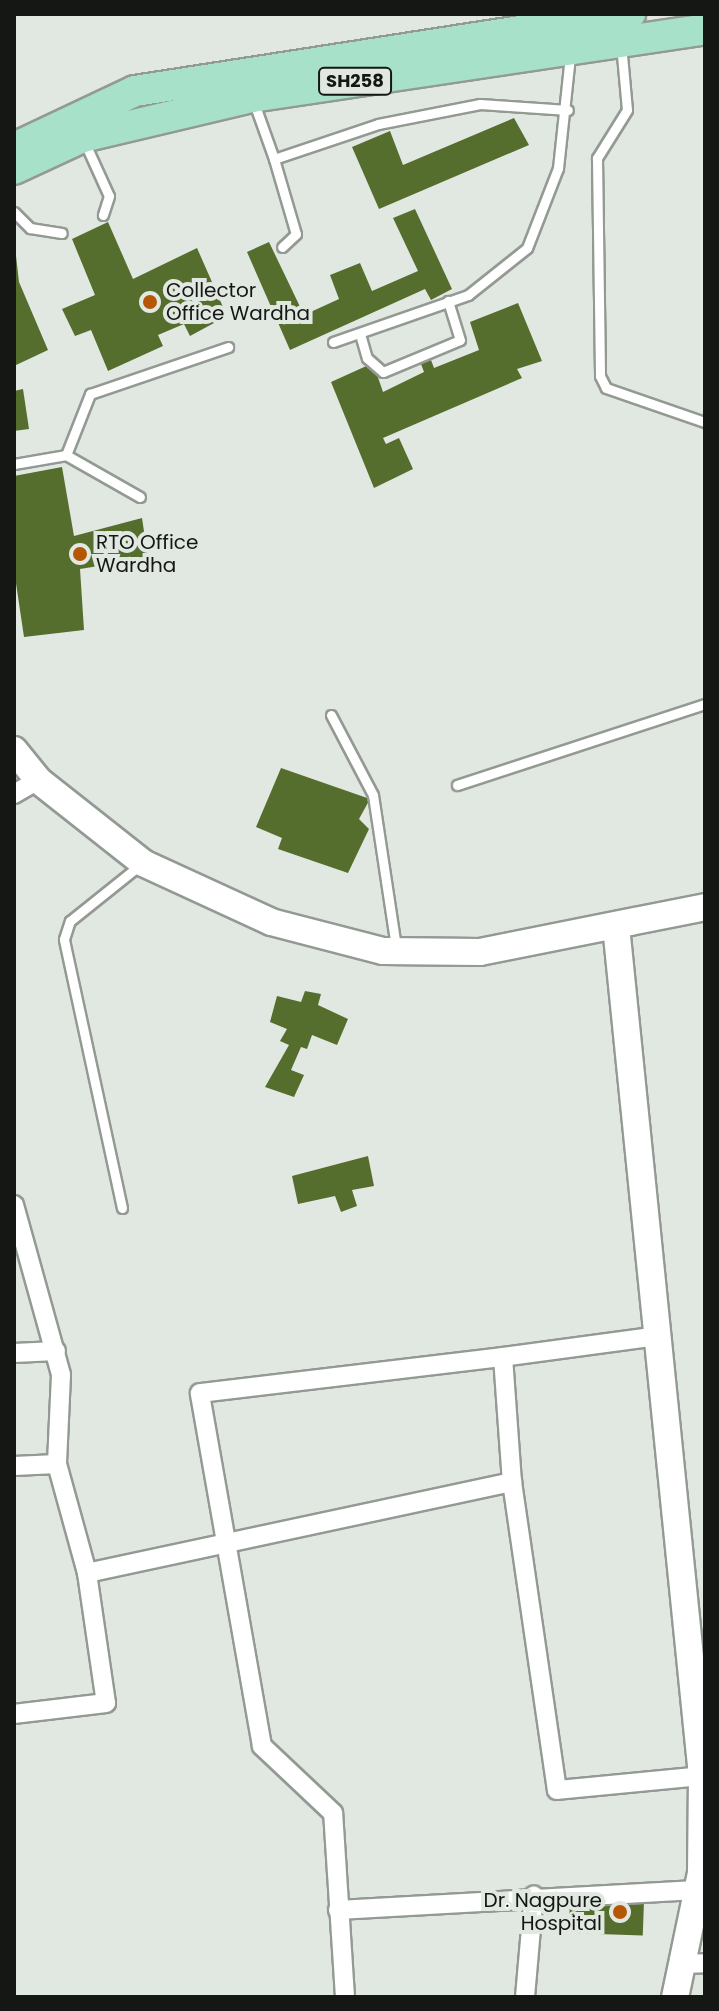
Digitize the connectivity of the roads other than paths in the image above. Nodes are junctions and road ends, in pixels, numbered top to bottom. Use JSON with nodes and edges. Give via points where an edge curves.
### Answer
{"nodes":[{"id":1,"x":625,"y":27,"type":"edge"},
{"id":2,"x":565,"y":28,"type":"edge"},
{"id":3,"x":705,"y":29,"type":"edge"},
{"id":4,"x":250,"y":85,"type":"junction"},
{"id":5,"x":112,"y":97,"type":"junction"},
{"id":6,"x":568,"y":110,"type":"junction"},
{"id":7,"x":122,"y":127,"type":"junction"},
{"id":8,"x":83,"y":137,"type":"junction"},
{"id":9,"x":16,"y":158,"type":"edge"},
{"id":10,"x":274,"y":159,"type":"junction"},
{"id":11,"x":14,"y":212,"type":"edge"},
{"id":12,"x":103,"y":215,"type":"dead end"},
{"id":13,"x":62,"y":233,"type":"dead end"},
{"id":14,"x":282,"y":247,"type":"dead end"},
{"id":15,"x":448,"y":301,"type":"junction"},
{"id":16,"x":360,"y":334,"type":"junction"},
{"id":17,"x":333,"y":342,"type":"dead end"},
{"id":18,"x":228,"y":347,"type":"dead end"},
{"id":19,"x":705,"y":422,"type":"edge"},
{"id":20,"x":66,"y":455,"type":"junction"},
{"id":21,"x":14,"y":464,"type":"edge"},
{"id":22,"x":140,"y":497,"type":"dead end"},
{"id":23,"x":705,"y":704,"type":"edge"},
{"id":24,"x":331,"y":715,"type":"dead end"},
{"id":25,"x":14,"y":750,"type":"edge"},
{"id":26,"x":38,"y":780,"type":"junction"},
{"id":27,"x":457,"y":785,"type":"dead end"},
{"id":28,"x":14,"y":794,"type":"edge"},
{"id":29,"x":143,"y":863,"type":"junction"},
{"id":30,"x":705,"y":907,"type":"edge"},
{"id":31,"x":616,"y":926,"type":"junction"},
{"id":32,"x":398,"y":951,"type":"junction"},
{"id":33,"x":14,"y":1205,"type":"edge"},
{"id":34,"x":122,"y":1208,"type":"dead end"},
{"id":35,"x":658,"y":1336,"type":"junction"},
{"id":36,"x":56,"y":1351,"type":"junction"},
{"id":37,"x":14,"y":1353,"type":"edge"},
{"id":38,"x":503,"y":1357,"type":"junction"},
{"id":39,"x":57,"y":1464,"type":"junction"},
{"id":40,"x":14,"y":1466,"type":"edge"},
{"id":41,"x":512,"y":1482,"type":"junction"},
{"id":42,"x":221,"y":1544,"type":"junction"},
{"id":43,"x":87,"y":1573,"type":"junction"},
{"id":44,"x":14,"y":1714,"type":"edge"},
{"id":45,"x":702,"y":1776,"type":"junction"},
{"id":46,"x":703,"y":1819,"type":"edge"},
{"id":47,"x":696,"y":1890,"type":"junction"},
{"id":48,"x":534,"y":1895,"type":"junction"},
{"id":49,"x":338,"y":1910,"type":"junction"},
{"id":50,"x":694,"y":1964,"type":"edge"},
{"id":51,"x":345,"y":1997,"type":"edge"},
{"id":52,"x":525,"y":1997,"type":"edge"},
{"id":53,"x":675,"y":1997,"type":"edge"}],
"edges":[{"from":1,"to":2,"type":"main road","number":"SH258"},
{"from":1,"to":3,"type":"main road","number":"SH258"},
{"from":1,"to":19,"type":"lane","via":[[627,110],[597,158],[600,376],[606,388]]},
{"from":2,"to":4,"type":"main road","number":"SH258"},
{"from":2,"to":6,"type":"lane"},
{"from":4,"to":5,"type":"main road","number":"SH258"},
{"from":4,"to":7,"type":"main road","number":"SH258"},
{"from":4,"to":10,"type":"lane"},
{"from":5,"to":7,"type":"main road"},
{"from":5,"to":9,"type":"main road","number":"SH258"},
{"from":6,"to":10,"type":"lane","via":[[480,104],[378,124]]},
{"from":6,"to":15,"type":"lane","via":[[558,168],[527,248],[468,295]]},
{"from":7,"to":8,"type":"main road","number":"SH258"},
{"from":8,"to":9,"type":"main road","number":"SH258"},
{"from":8,"to":12,"type":"lane","via":[[109,196]]},
{"from":10,"to":14,"type":"lane","via":[[296,234]]},
{"from":11,"to":13,"type":"lane","via":[[30,228]]},
{"from":15,"to":16,"type":"lane"},
{"from":15,"to":16,"type":"lane","via":[[460,340],[383,372],[367,358]]},
{"from":16,"to":17,"type":"lane"},
{"from":18,"to":20,"type":"lane","via":[[90,394]]},
{"from":20,"to":21,"type":"lane"},
{"from":20,"to":22,"type":"lane"},
{"from":23,"to":27,"type":"lane"},
{"from":24,"to":32,"type":"lane","via":[[373,795]]},
{"from":25,"to":26,"type":"street"},
{"from":26,"to":28,"type":"street"},
{"from":26,"to":29,"type":"street"},
{"from":29,"to":32,"type":"street","via":[[271,922]]},
{"from":29,"to":34,"type":"lane","via":[[70,921],[64,939]]},
{"from":30,"to":31,"type":"street"},
{"from":31,"to":32,"type":"street","via":[[480,952]]},
{"from":31,"to":35,"type":"street"},
{"from":33,"to":36,"type":"street"},
{"from":35,"to":38,"type":"street"},
{"from":35,"to":45,"type":"street"},
{"from":36,"to":37,"type":"street"},
{"from":36,"to":39,"type":"street"},
{"from":38,"to":41,"type":"street"},
{"from":38,"to":42,"type":"street","via":[[200,1393]]},
{"from":39,"to":40,"type":"street"},
{"from":39,"to":43,"type":"street"},
{"from":41,"to":42,"type":"street"},
{"from":41,"to":45,"type":"street","via":[[557,1790]]},
{"from":42,"to":43,"type":"street"},
{"from":42,"to":49,"type":"street","via":[[262,1746],[333,1813]]},
{"from":43,"to":44,"type":"street","via":[[106,1703]]},
{"from":45,"to":46,"type":"street"},
{"from":46,"to":47,"type":"street"},
{"from":47,"to":48,"type":"street"},
{"from":47,"to":50,"type":"street"},
{"from":48,"to":49,"type":"street"},
{"from":48,"to":52,"type":"street"},
{"from":49,"to":51,"type":"street"},
{"from":50,"to":53,"type":"street"}]}
